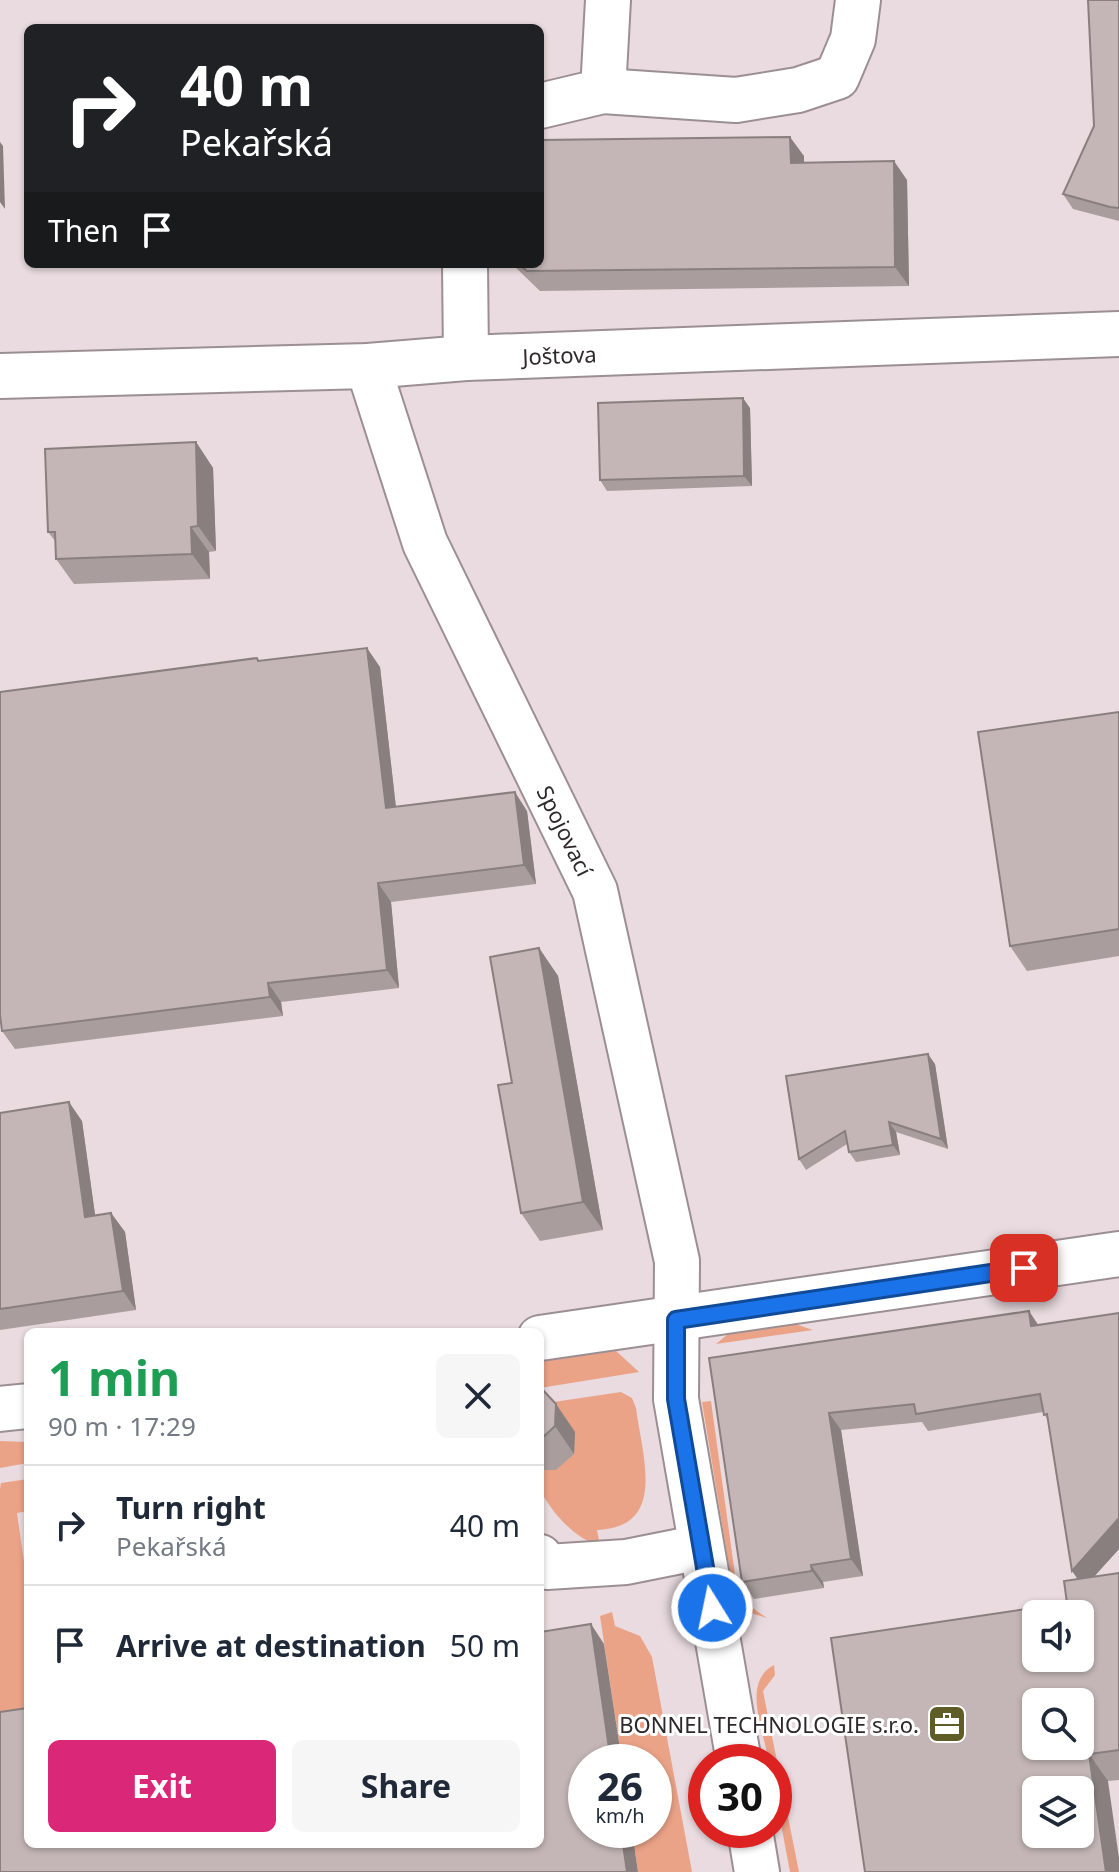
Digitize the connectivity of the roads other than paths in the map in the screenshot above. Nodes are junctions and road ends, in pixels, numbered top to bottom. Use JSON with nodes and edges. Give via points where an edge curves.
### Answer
{"nodes":[{"id":1,"x":608,"y":0,"type":"edge"},
{"id":2,"x":858,"y":0,"type":"edge"},
{"id":3,"x":603,"y":91,"type":"junction"},
{"id":4,"x":544,"y":105,"type":"edge"},
{"id":5,"x":465,"y":268,"type":"edge"},
{"id":6,"x":1119,"y":334,"type":"edge"},
{"id":7,"x":466,"y":358,"type":"junction"},
{"id":8,"x":368,"y":366,"type":"junction"},
{"id":9,"x":0,"y":376,"type":"edge"},
{"id":10,"x":1119,"y":1254,"type":"edge"},
{"id":11,"x":676,"y":1320,"type":"junction"},
{"id":12,"x":544,"y":1337,"type":"edge"},
{"id":13,"x":24,"y":1406,"type":"edge"},
{"id":14,"x":0,"y":1409,"type":"edge"},
{"id":15,"x":701,"y":1547,"type":"junction"},
{"id":16,"x":544,"y":1563,"type":"edge"},
{"id":17,"x":736,"y":1744,"type":"edge"},
{"id":18,"x":753,"y":1848,"type":"edge"},
{"id":19,"x":757,"y":1872,"type":"edge"}],
"edges":[{"from":1,"to":3,"type":"street"},
{"from":2,"to":3,"type":"street","via":[[853,39],[837,77],[798,90],[736,100]]},
{"from":3,"to":4,"type":"street"},
{"from":5,"to":7,"type":"street"},
{"from":6,"to":7,"type":"street","name":"Joštova"},
{"from":7,"to":8,"type":"street","name":"Joštova"},
{"from":8,"to":9,"type":"street","name":"Joštova"},
{"from":8,"to":11,"type":"street","name":"Spojovací","via":[[425,543],[595,891],[677,1261]]},
{"from":10,"to":11,"type":"street"},
{"from":11,"to":12,"type":"street"},
{"from":11,"to":15,"type":"street","name":"Spojovací","via":[[676,1399]]},
{"from":13,"to":14,"type":"street"},
{"from":15,"to":16,"type":"street","via":[[626,1562],[547,1567]]},
{"from":15,"to":17,"type":"street","name":"Spojovací"},
{"from":18,"to":19,"type":"street"}]}
